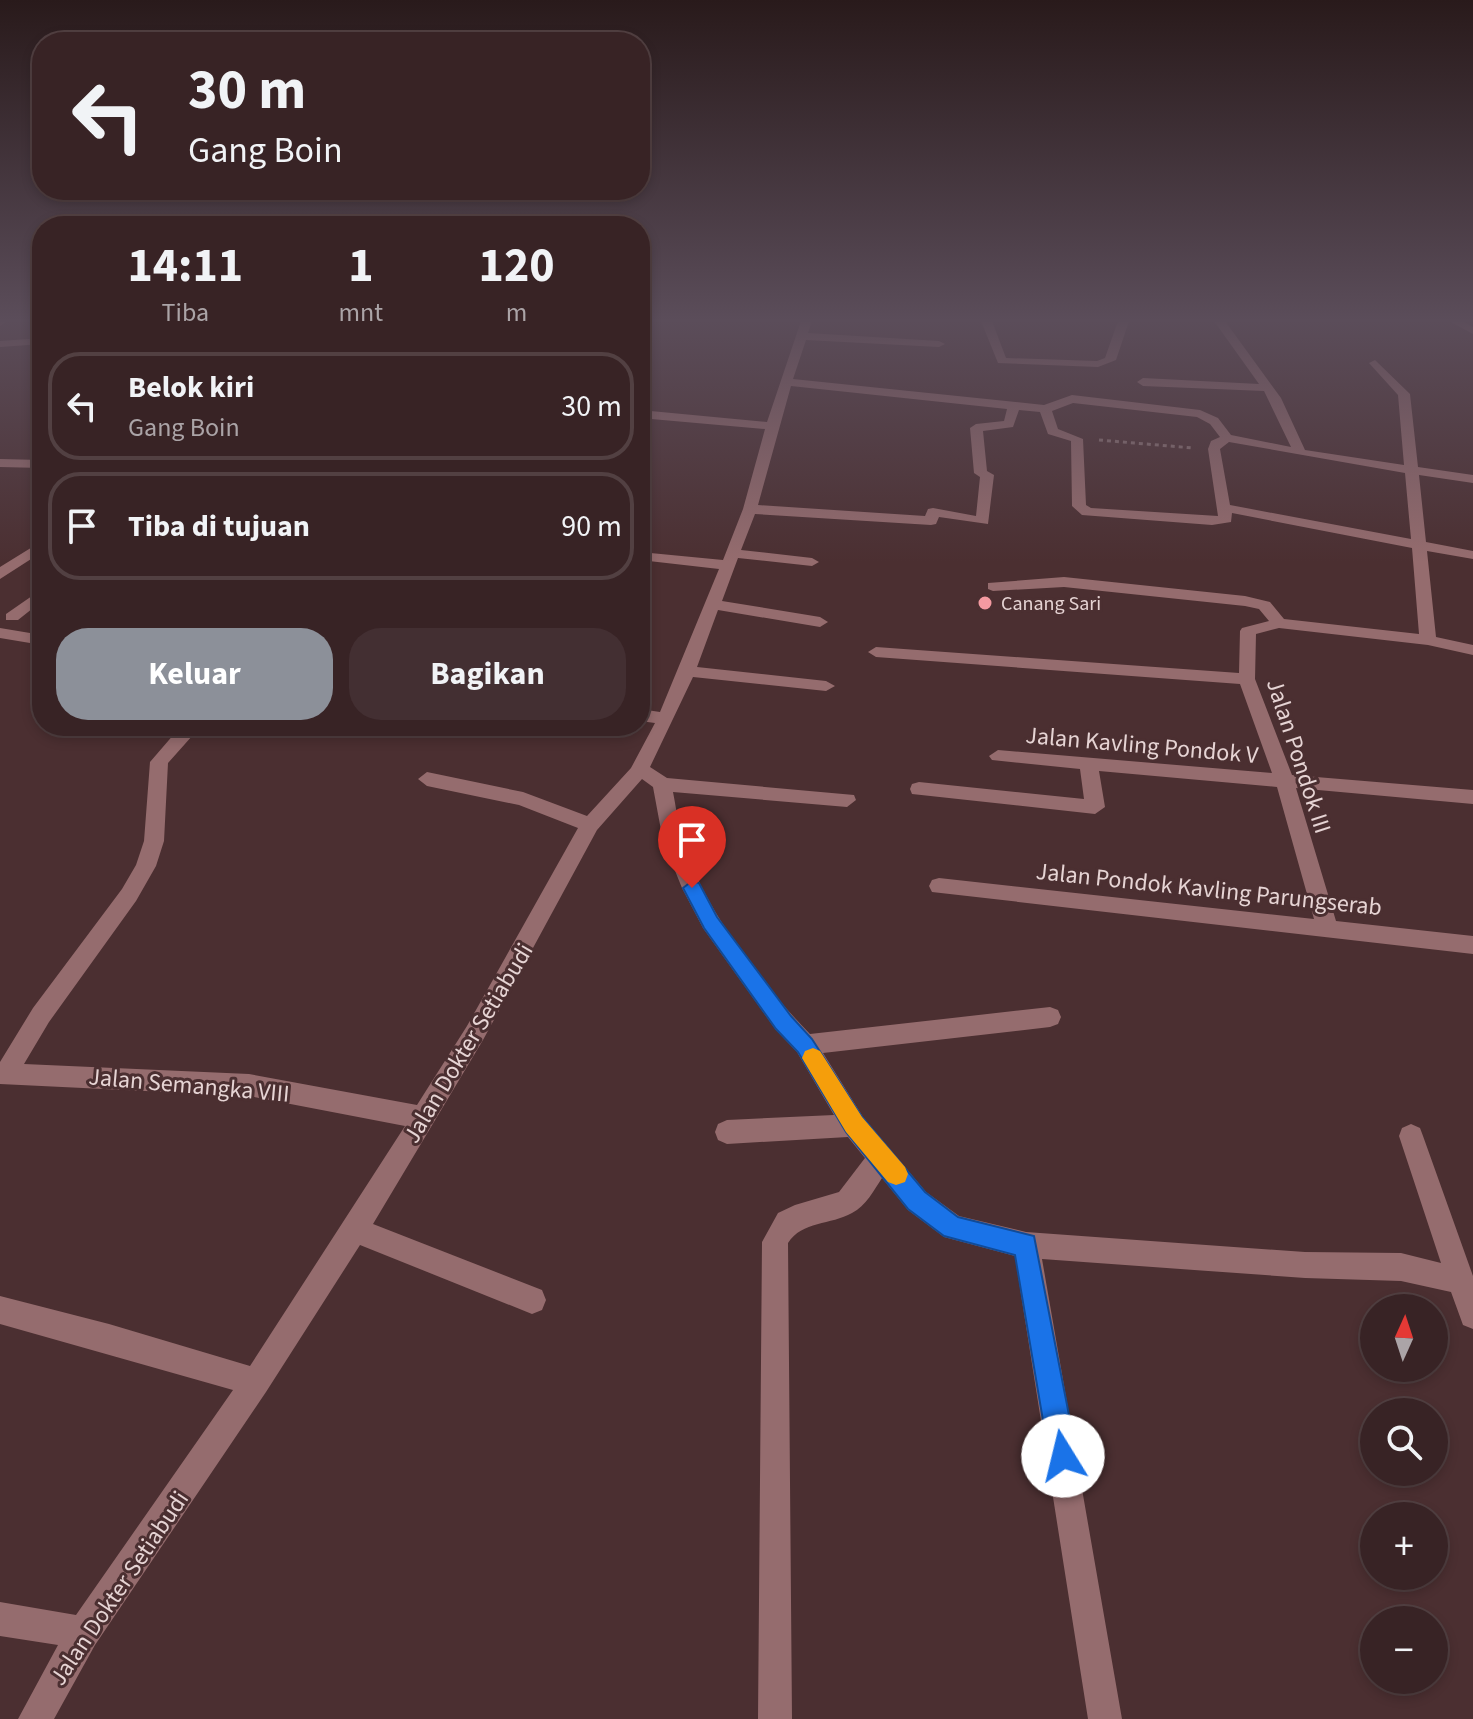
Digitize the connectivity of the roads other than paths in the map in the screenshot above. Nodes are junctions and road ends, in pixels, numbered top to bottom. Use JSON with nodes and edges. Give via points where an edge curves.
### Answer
{"nodes":[{"id":1,"x":779,"y":401,"type":"edge"},
{"id":2,"x":968,"y":401,"type":"edge"},
{"id":3,"x":1066,"y":401,"type":"edge"},
{"id":4,"x":1091,"y":401,"type":"edge"},
{"id":5,"x":1274,"y":401,"type":"edge"},
{"id":6,"x":1405,"y":401,"type":"edge"},
{"id":7,"x":1014,"y":406,"type":"junction"},
{"id":8,"x":1045,"y":409,"type":"junction"},
{"id":9,"x":650,"y":415,"type":"edge"},
{"id":10,"x":772,"y":426,"type":"junction"},
{"id":11,"x":1227,"y":438,"type":"junction"},
{"id":12,"x":1300,"y":453,"type":"junction"},
{"id":13,"x":0,"y":463,"type":"edge"},
{"id":14,"x":32,"y":464,"type":"edge"},
{"id":15,"x":1413,"y":471,"type":"junction"},
{"id":16,"x":1473,"y":479,"type":"edge"},
{"id":17,"x":1226,"y":508,"type":"junction"},
{"id":18,"x":750,"y":509,"type":"junction"},
{"id":19,"x":1418,"y":544,"type":"junction"},
{"id":20,"x":32,"y":552,"type":"edge"},
{"id":21,"x":1473,"y":555,"type":"edge"},
{"id":22,"x":650,"y":556,"type":"edge"},
{"id":23,"x":0,"y":559,"type":"edge"},
{"id":24,"x":729,"y":559,"type":"junction"},
{"id":25,"x":16,"y":562,"type":"junction"},
{"id":26,"x":812,"y":562,"type":"dead end"},
{"id":27,"x":32,"y":564,"type":"edge"},
{"id":28,"x":0,"y":574,"type":"edge"},
{"id":29,"x":993,"y":586,"type":"dead end"},
{"id":30,"x":32,"y":602,"type":"edge"},
{"id":31,"x":711,"y":604,"type":"junction"},
{"id":32,"x":12,"y":617,"type":"dead end"},
{"id":33,"x":820,"y":622,"type":"dead end"},
{"id":34,"x":1279,"y":623,"type":"junction"},
{"id":35,"x":0,"y":633,"type":"edge"},
{"id":36,"x":32,"y":638,"type":"edge"},
{"id":37,"x":1428,"y":640,"type":"junction"},
{"id":38,"x":1473,"y":650,"type":"edge"},
{"id":39,"x":876,"y":652,"type":"dead end"},
{"id":40,"x":687,"y":671,"type":"junction"},
{"id":41,"x":1247,"y":679,"type":"junction"},
{"id":42,"x":826,"y":686,"type":"dead end"},
{"id":43,"x":650,"y":717,"type":"edge"},
{"id":44,"x":666,"y":719,"type":"junction"},
{"id":45,"x":181,"y":736,"type":"edge"},
{"id":46,"x":998,"y":756,"type":"dead end"},
{"id":47,"x":1089,"y":765,"type":"junction"},
{"id":48,"x":638,"y":772,"type":"junction"},
{"id":49,"x":427,"y":779,"type":"dead end"},
{"id":50,"x":1285,"y":782,"type":"junction"},
{"id":51,"x":662,"y":784,"type":"junction"},
{"id":52,"x":919,"y":789,"type":"dead end"},
{"id":53,"x":1473,"y":797,"type":"edge"},
{"id":54,"x":847,"y":800,"type":"dead end"},
{"id":55,"x":590,"y":825,"type":"junction"},
{"id":56,"x":939,"y":886,"type":"dead end"},
{"id":57,"x":1327,"y":928,"type":"junction"},
{"id":58,"x":1473,"y":945,"type":"edge"},
{"id":59,"x":1050,"y":1017,"type":"dead end"},
{"id":60,"x":805,"y":1045,"type":"junction"},
{"id":61,"x":3,"y":1073,"type":"edge"},
{"id":62,"x":424,"y":1118,"type":"junction"},
{"id":63,"x":854,"y":1125,"type":"junction"},
{"id":64,"x":727,"y":1132,"type":"dead end"},
{"id":65,"x":1411,"y":1136,"type":"dead end"},
{"id":66,"x":881,"y":1156,"type":"junction"},
{"id":67,"x":355,"y":1230,"type":"junction"},
{"id":68,"x":1026,"y":1245,"type":"junction"},
{"id":69,"x":1461,"y":1281,"type":"junction"},
{"id":70,"x":532,"y":1300,"type":"dead end"},
{"id":71,"x":0,"y":1310,"type":"edge"},
{"id":72,"x":1473,"y":1315,"type":"edge"},
{"id":73,"x":256,"y":1382,"type":"junction"},
{"id":74,"x":0,"y":1619,"type":"edge"},
{"id":75,"x":83,"y":1633,"type":"junction"},
{"id":76,"x":35,"y":1719,"type":"edge"},
{"id":77,"x":775,"y":1719,"type":"edge"},
{"id":78,"x":1105,"y":1719,"type":"edge"}],
"edges":[{"from":1,"to":10,"type":"street","name":"Jalan Dokter Setiabudi"},
{"from":2,"to":7,"type":"street"},
{"from":3,"to":8,"type":"street"},
{"from":4,"to":11,"type":"street","via":[[1200,414],[1214,421]]},
{"from":5,"to":12,"type":"street"},
{"from":6,"to":15,"type":"street"},
{"from":7,"to":8,"type":"street"},
{"from":7,"to":18,"type":"street","via":[[1009,424],[976,428],[981,473],[987,475],[983,521],[933,512],[931,521]]},
{"from":8,"to":17,"type":"street","via":[[1052,431],[1077,439],[1079,506],[1087,512],[1220,521],[1226,519]]},
{"from":9,"to":10,"type":"street"},
{"from":10,"to":18,"type":"street","name":"Jalan Dokter Setiabudi"},
{"from":11,"to":12,"type":"street"},
{"from":11,"to":17,"type":"street","via":[[1214,449]]},
{"from":12,"to":15,"type":"street"},
{"from":13,"to":14,"type":"street"},
{"from":15,"to":16,"type":"street"},
{"from":15,"to":19,"type":"street"},
{"from":17,"to":19,"type":"street"},
{"from":18,"to":24,"type":"street","name":"Jalan Dokter Setiabudi"},
{"from":19,"to":21,"type":"street"},
{"from":19,"to":37,"type":"street"},
{"from":20,"to":25,"type":"street"},
{"from":22,"to":24,"type":"street"},
{"from":23,"to":25,"type":"street"},
{"from":24,"to":26,"type":"street"},
{"from":24,"to":31,"type":"street","name":"Jalan Dokter Setiabudi"},
{"from":25,"to":27,"type":"street"},
{"from":25,"to":28,"type":"street"},
{"from":29,"to":34,"type":"street","via":[[1064,582],[1245,601],[1264,605]]},
{"from":30,"to":32,"type":"street"},
{"from":31,"to":33,"type":"street"},
{"from":31,"to":40,"type":"street","name":"Jalan Dokter Setiabudi"},
{"from":34,"to":37,"type":"street"},
{"from":34,"to":41,"type":"street","name":"Jalan Pondok III","via":[[1248,631]]},
{"from":35,"to":36,"type":"street"},
{"from":37,"to":38,"type":"street"},
{"from":39,"to":41,"type":"street"},
{"from":40,"to":42,"type":"street"},
{"from":40,"to":44,"type":"street","name":"Jalan Dokter Setiabudi"},
{"from":41,"to":50,"type":"street","name":"Jalan Pondok III"},
{"from":43,"to":44,"type":"street"},
{"from":44,"to":48,"type":"street","name":"Jalan Dokter Setiabudi"},
{"from":45,"to":61,"type":"street","via":[[159,762],[154,841],[146,866]]},
{"from":46,"to":47,"type":"street","name":"Jalan Kavling Pondok V"},
{"from":47,"to":50,"type":"street","name":"Jalan Kavling Pondok V"},
{"from":47,"to":52,"type":"street","via":[[1095,807]]},
{"from":48,"to":51,"type":"street","via":[[651,774]]},
{"from":48,"to":55,"type":"street","name":"Jalan Dokter Setiabudi"},
{"from":49,"to":55,"type":"street","via":[[523,799]]},
{"from":50,"to":53,"type":"street","name":"Jalan Kavling Pondok V"},
{"from":50,"to":57,"type":"street","name":"Jalan Pondok III"},
{"from":51,"to":54,"type":"street"},
{"from":51,"to":60,"type":"street","via":[[673,841],[710,922]]},
{"from":55,"to":62,"type":"street","name":"Jalan Dokter Setiabudi"},
{"from":56,"to":57,"type":"street","name":"Jalan Pondok Kavling Parungserab"},
{"from":57,"to":58,"type":"street","name":"Jalan Pondok Kavling Parungserab"},
{"from":59,"to":60,"type":"street"},
{"from":60,"to":63,"type":"street"},
{"from":61,"to":62,"type":"street","name":"Jalan Semangka VIII","via":[[249,1085]]},
{"from":62,"to":67,"type":"street","name":"Jalan Dokter Setiabudi"},
{"from":63,"to":64,"type":"street"},
{"from":63,"to":66,"type":"street"},
{"from":65,"to":69,"type":"street"},
{"from":66,"to":68,"type":"street","via":[[917,1201],[953,1228]]},
{"from":66,"to":77,"type":"street","via":[[851,1199],[794,1217],[780,1228],[775,1242]]},
{"from":67,"to":70,"type":"street"},
{"from":67,"to":73,"type":"street","name":"Jalan Dokter Setiabudi"},
{"from":68,"to":69,"type":"street","via":[[1401,1267]]},
{"from":68,"to":78,"type":"street"},
{"from":69,"to":72,"type":"street"},
{"from":71,"to":73,"type":"street"},
{"from":73,"to":75,"type":"street","name":"Jalan Dokter Setiabudi"},
{"from":74,"to":75,"type":"street"},
{"from":75,"to":76,"type":"street","name":"Jalan Dokter Setiabudi"}]}
